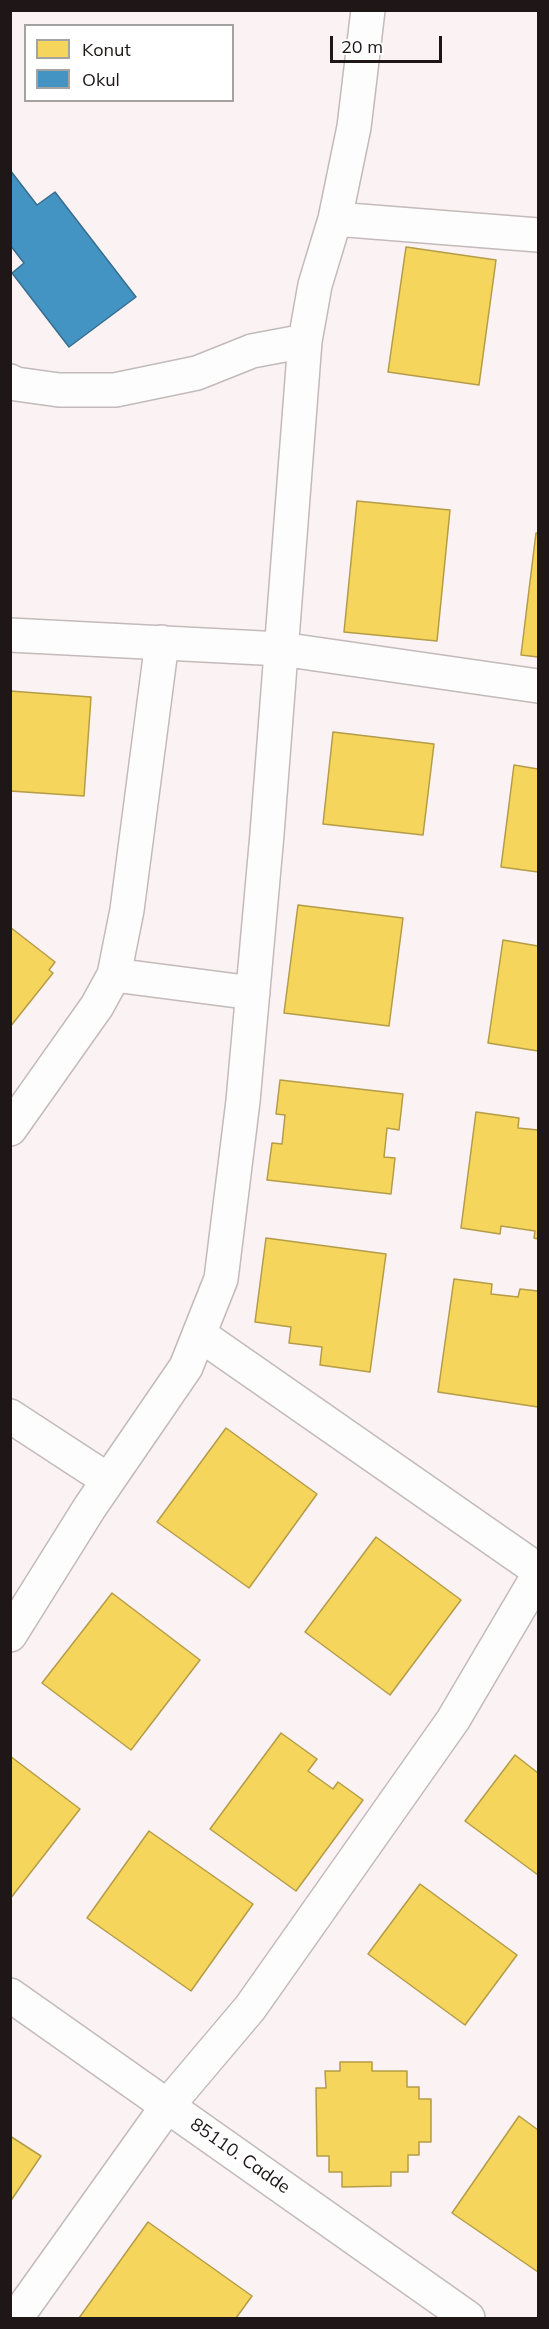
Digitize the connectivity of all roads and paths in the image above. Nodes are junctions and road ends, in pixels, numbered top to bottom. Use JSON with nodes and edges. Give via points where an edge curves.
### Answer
{"nodes":[{"id":1,"x":368,"y":10,"type":"edge"},
{"id":2,"x":335,"y":219,"type":"junction"},
{"id":3,"x":538,"y":235,"type":"edge"},
{"id":4,"x":305,"y":341,"type":"junction"},
{"id":5,"x":10,"y":381,"type":"edge"},
{"id":6,"x":10,"y":635,"type":"edge"},
{"id":7,"x":162,"y":642,"type":"junction"},
{"id":8,"x":281,"y":649,"type":"junction"},
{"id":9,"x":538,"y":686,"type":"edge"},
{"id":10,"x":114,"y":975,"type":"junction"},
{"id":11,"x":253,"y":993,"type":"junction"},
{"id":12,"x":10,"y":1129,"type":"edge"},
{"id":13,"x":199,"y":1334,"type":"junction"},
{"id":14,"x":10,"y":1416,"type":"edge"},
{"id":15,"x":108,"y":1480,"type":"junction"},
{"id":16,"x":538,"y":1570,"type":"edge"},
{"id":17,"x":538,"y":1576,"type":"edge"},
{"id":18,"x":10,"y":1635,"type":"edge"},
{"id":19,"x":10,"y":1995,"type":"edge"},
{"id":20,"x":168,"y":2106,"type":"junction"},
{"id":21,"x":16,"y":2319,"type":"edge"},
{"id":22,"x":468,"y":2319,"type":"edge"}],
"edges":[{"from":1,"to":2,"type":"street","via":[[354,127]]},
{"from":2,"to":3,"type":"street"},
{"from":2,"to":4,"type":"street","via":[[315,285]]},
{"from":4,"to":5,"type":"street","via":[[252,351],[197,373],[115,390],[59,390]]},
{"from":4,"to":8,"type":"street"},
{"from":6,"to":7,"type":"street"},
{"from":7,"to":8,"type":"street"},
{"from":7,"to":10,"type":"street","via":[[127,910]]},
{"from":8,"to":9,"type":"street"},
{"from":8,"to":11,"type":"street"},
{"from":10,"to":11,"type":"street"},
{"from":10,"to":12,"type":"street","via":[[97,1006]]},
{"from":11,"to":13,"type":"street","via":[[221,1279]]},
{"from":13,"to":15,"type":"street","via":[[186,1367]]},
{"from":13,"to":16,"type":"street"},
{"from":14,"to":15,"type":"street"},
{"from":15,"to":18,"type":"street"},
{"from":17,"to":20,"type":"street","via":[[453,1720],[250,2008]]},
{"from":19,"to":20,"type":"street","name":"85110. Cadde"},
{"from":20,"to":21,"type":"street"},
{"from":20,"to":22,"type":"street","name":"85110. Cadde"}]}
